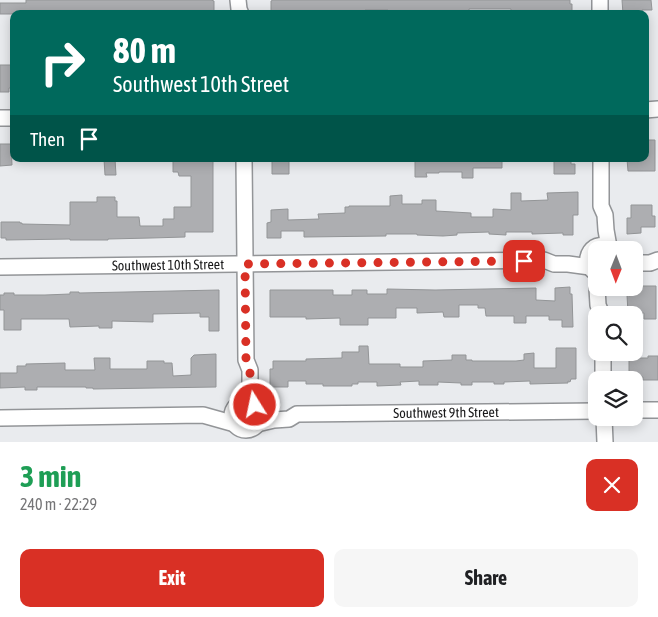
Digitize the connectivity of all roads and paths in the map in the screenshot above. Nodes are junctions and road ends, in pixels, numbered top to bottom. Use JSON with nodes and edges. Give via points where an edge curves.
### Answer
{"nodes":[{"id":1,"x":244,"y":162,"type":"edge"},
{"id":2,"x":601,"y":162,"type":"edge"},
{"id":3,"x":601,"y":206,"type":"junction"},
{"id":4,"x":594,"y":241,"type":"edge"},
{"id":5,"x":609,"y":241,"type":"edge"},
{"id":6,"x":588,"y":250,"type":"edge"},
{"id":7,"x":643,"y":256,"type":"edge"},
{"id":8,"x":658,"y":259,"type":"edge"},
{"id":9,"x":544,"y":260,"type":"junction"},
{"id":10,"x":643,"y":263,"type":"edge"},
{"id":11,"x":245,"y":264,"type":"junction"},
{"id":12,"x":0,"y":267,"type":"edge"},
{"id":13,"x":588,"y":271,"type":"edge"},
{"id":14,"x":246,"y":360,"type":"junction"},
{"id":15,"x":237,"y":406,"type":"junction"},
{"id":16,"x":256,"y":406,"type":"junction"},
{"id":17,"x":643,"y":410,"type":"edge"},
{"id":18,"x":658,"y":410,"type":"edge"},
{"id":19,"x":588,"y":411,"type":"edge"},
{"id":20,"x":297,"y":414,"type":"junction"},
{"id":21,"x":203,"y":415,"type":"junction"},
{"id":22,"x":0,"y":418,"type":"edge"},
{"id":23,"x":236,"y":425,"type":"junction"},
{"id":24,"x":256,"y":425,"type":"junction"},
{"id":25,"x":604,"y":426,"type":"edge"},
{"id":26,"x":242,"y":442,"type":"edge"},
{"id":27,"x":250,"y":442,"type":"edge"},
{"id":28,"x":604,"y":442,"type":"edge"}],
"edges":[{"from":1,"to":11,"type":"street"},
{"from":2,"to":3,"type":"street"},
{"from":3,"to":4,"type":"street"},
{"from":3,"to":5,"type":"street"},
{"from":6,"to":9,"type":"street","name":"Southwest 10th Street"},
{"from":7,"to":8,"type":"street"},
{"from":8,"to":10,"type":"street"},
{"from":9,"to":11,"type":"street","name":"Southwest 10th Street"},
{"from":9,"to":13,"type":"street","name":"Southwest 10th Street"},
{"from":11,"to":12,"type":"street","name":"Southwest 10th Street"},
{"from":11,"to":14,"type":"street"},
{"from":14,"to":15,"type":"street","via":[[241,369]]},
{"from":14,"to":16,"type":"street"},
{"from":15,"to":16,"type":"street","via":[[246,402]]},
{"from":15,"to":21,"type":"street"},
{"from":15,"to":23,"type":"street","via":[[232,416]]},
{"from":16,"to":20,"type":"street","name":"Southwest 9th Street"},
{"from":16,"to":24,"type":"street","via":[[260,416]]},
{"from":17,"to":18,"type":"street"},
{"from":19,"to":20,"type":"street","name":"Southwest 9th Street"},
{"from":20,"to":24,"type":"street","name":"Southwest 9th Street","via":[[289,419]]},
{"from":21,"to":22,"type":"street"},
{"from":21,"to":23,"type":"street"},
{"from":23,"to":24,"type":"street","via":[[242,429]]},
{"from":23,"to":26,"type":"street"},
{"from":24,"to":27,"type":"street"},
{"from":25,"to":28,"type":"street"}]}
